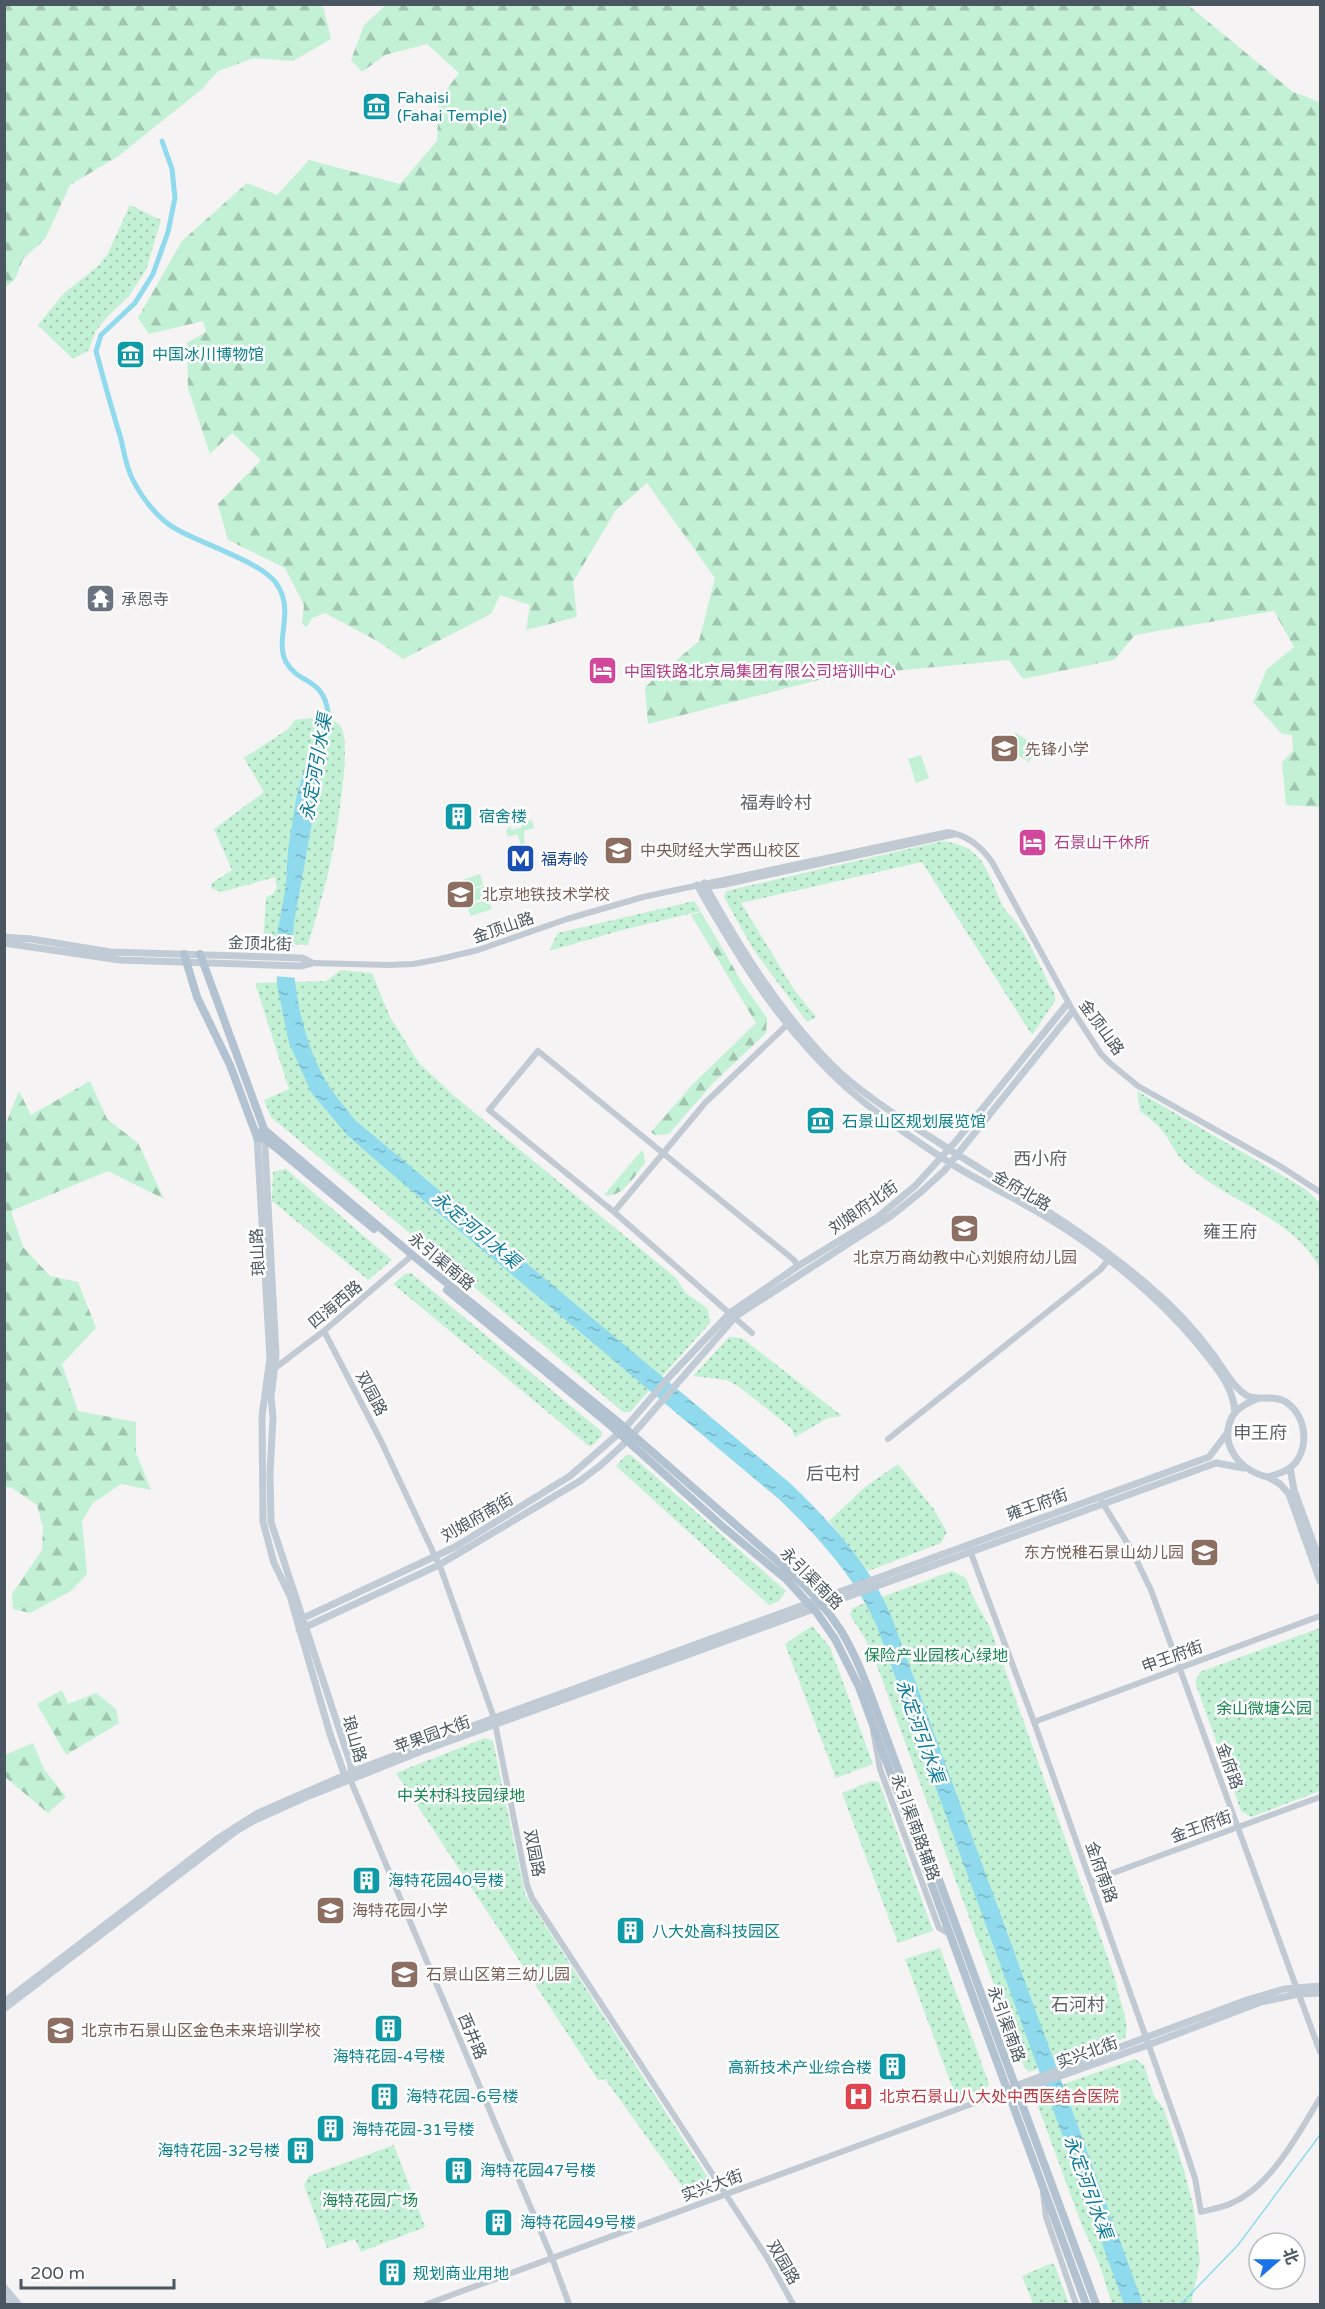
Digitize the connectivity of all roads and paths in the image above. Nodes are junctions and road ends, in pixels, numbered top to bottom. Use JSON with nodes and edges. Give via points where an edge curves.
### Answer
{"nodes":[{"id":1,"x":703,"y":885,"type":"junction"},
{"id":2,"x":4,"y":937,"type":"edge"},
{"id":3,"x":4,"y":943,"type":"edge"},
{"id":4,"x":184,"y":958,"type":"junction"},
{"id":5,"x":201,"y":958,"type":"junction"},
{"id":6,"x":312,"y":963,"type":"junction"},
{"id":7,"x":1068,"y":1003,"type":"junction"},
{"id":8,"x":1072,"y":1011,"type":"junction"},
{"id":9,"x":789,"y":1023,"type":"junction"},
{"id":10,"x":264,"y":1129,"type":"junction"},
{"id":11,"x":261,"y":1138,"type":"junction"},
{"id":12,"x":949,"y":1150,"type":"junction"},
{"id":13,"x":662,"y":1154,"type":"junction"},
{"id":14,"x":957,"y":1155,"type":"junction"},
{"id":15,"x":943,"y":1158,"type":"junction"},
{"id":16,"x":950,"y":1163,"type":"junction"},
{"id":17,"x":1320,"y":1192,"type":"edge"},
{"id":18,"x":614,"y":1212,"type":"junction"},
{"id":19,"x":409,"y":1258,"type":"junction"},
{"id":20,"x":1110,"y":1258,"type":"junction"},
{"id":21,"x":798,"y":1266,"type":"junction"},
{"id":22,"x":733,"y":1315,"type":"junction"},
{"id":23,"x":324,"y":1331,"type":"junction"},
{"id":24,"x":752,"y":1332,"type":"dead end"},
{"id":25,"x":275,"y":1368,"type":"junction"},
{"id":26,"x":1258,"y":1398,"type":"junction"},
{"id":27,"x":1235,"y":1413,"type":"junction"},
{"id":28,"x":1228,"y":1432,"type":"junction"},
{"id":29,"x":626,"y":1434,"type":"junction"},
{"id":30,"x":888,"y":1439,"type":"dead end"},
{"id":31,"x":1244,"y":1468,"type":"junction"},
{"id":32,"x":1290,"y":1468,"type":"junction"},
{"id":33,"x":1268,"y":1477,"type":"junction"},
{"id":34,"x":1101,"y":1500,"type":"junction"},
{"id":35,"x":967,"y":1544,"type":"junction"},
{"id":36,"x":970,"y":1552,"type":"junction"},
{"id":37,"x":435,"y":1557,"type":"junction"},
{"id":38,"x":1320,"y":1561,"type":"edge"},
{"id":39,"x":439,"y":1565,"type":"junction"},
{"id":40,"x":1320,"y":1581,"type":"edge"},
{"id":41,"x":846,"y":1593,"type":"junction"},
{"id":42,"x":822,"y":1602,"type":"junction"},
{"id":43,"x":811,"y":1606,"type":"junction"},
{"id":44,"x":1320,"y":1616,"type":"edge"},
{"id":45,"x":300,"y":1620,"type":"junction"},
{"id":46,"x":303,"y":1629,"type":"junction"},
{"id":47,"x":1179,"y":1668,"type":"junction"},
{"id":48,"x":494,"y":1721,"type":"junction"},
{"id":49,"x":1034,"y":1722,"type":"junction"},
{"id":50,"x":348,"y":1776,"type":"junction"},
{"id":51,"x":1320,"y":1797,"type":"edge"},
{"id":52,"x":1238,"y":1827,"type":"junction"},
{"id":53,"x":1090,"y":1881,"type":"junction"},
{"id":54,"x":1320,"y":1986,"type":"edge"},
{"id":55,"x":1297,"y":1991,"type":"junction"},
{"id":56,"x":1320,"y":1993,"type":"edge"},
{"id":57,"x":4,"y":2002,"type":"edge"},
{"id":58,"x":4,"y":2009,"type":"edge"},
{"id":59,"x":1147,"y":2041,"type":"junction"},
{"id":60,"x":1320,"y":2052,"type":"edge"},
{"id":61,"x":1016,"y":2088,"type":"junction"},
{"id":62,"x":1007,"y":2091,"type":"junction"},
{"id":63,"x":1320,"y":2098,"type":"edge"},
{"id":64,"x":1043,"y":2192,"type":"junction"},
{"id":65,"x":725,"y":2194,"type":"junction"},
{"id":66,"x":1058,"y":2254,"type":"junction"},
{"id":67,"x":552,"y":2258,"type":"junction"},
{"id":68,"x":1069,"y":2261,"type":"junction"},
{"id":69,"x":4,"y":2287,"type":"edge"},
{"id":70,"x":4,"y":2295,"type":"edge"},
{"id":71,"x":12,"y":2304,"type":"edge"},
{"id":72,"x":18,"y":2304,"type":"edge"},
{"id":73,"x":427,"y":2304,"type":"edge"},
{"id":74,"x":569,"y":2304,"type":"edge"},
{"id":75,"x":793,"y":2304,"type":"edge"},
{"id":76,"x":1076,"y":2304,"type":"edge"},
{"id":77,"x":1086,"y":2304,"type":"edge"},
{"id":78,"x":1096,"y":2304,"type":"edge"}],
"edges":[{"from":1,"to":6,"type":"street","name":"金顶山路","via":[[623,902],[440,959],[390,965]]},
{"from":1,"to":7,"type":"street","name":"金顶山路","via":[[956,834],[980,848],[992,862]]},
{"from":1,"to":9,"type":"main road","name":"金府北路"},
{"from":2,"to":4,"type":"main road","name":"金顶北街"},
{"from":3,"to":4,"type":"main road","name":"金顶北街","via":[[120,960]]},
{"from":4,"to":5,"type":"main road","name":"金顶北街"},
{"from":4,"to":11,"type":"main road","via":[[203,1013]]},
{"from":5,"to":6,"type":"main road","name":"金顶北街","via":[[266,965]]},
{"from":5,"to":6,"type":"main road","name":"金顶北街","via":[[267,956],[302,958]]},
{"from":5,"to":10,"type":"main road","name":"永引渠南路"},
{"from":7,"to":8,"type":"street","name":"金顶山路"},
{"from":7,"to":12,"type":"main road","name":"刘娘府北街"},
{"from":8,"to":14,"type":"main road","name":"刘娘府北街"},
{"from":8,"to":17,"type":"street","name":"金顶山路","via":[[1101,1054],[1132,1082]]},
{"from":9,"to":12,"type":"main road","name":"金府北路","via":[[832,1066],[887,1110]]},
{"from":9,"to":13,"type":"street","via":[[722,1085]]},
{"from":9,"to":15,"type":"main road","name":"金府北路","via":[[807,1049],[849,1089]]},
{"from":10,"to":11,"type":"main road"},
{"from":10,"to":29,"type":"main road","name":"永引渠南路"},
{"from":11,"to":19,"type":"main road","name":"永引渠南路"},
{"from":11,"to":25,"type":"main road","name":"琅山路"},
{"from":11,"to":45,"type":"main road","name":"琅山路","via":[[270,1358],[262,1416],[263,1522],[274,1563]]},
{"from":12,"to":14,"type":"main road","name":"金府北路"},
{"from":12,"to":15,"type":"main road","name":"刘娘府北街"},
{"from":13,"to":18,"type":"street"},
{"from":13,"to":18,"type":"street","via":[[538,1051],[489,1110]]},
{"from":13,"to":21,"type":"street"},
{"from":14,"to":16,"type":"main road","name":"刘娘府北街"},
{"from":14,"to":20,"type":"main road","name":"金府北路","via":[[1084,1234]]},
{"from":15,"to":16,"type":"main road","name":"金府北路"},
{"from":15,"to":21,"type":"main road","name":"刘娘府北街","via":[[890,1209]]},
{"from":16,"to":20,"type":"main road","name":"金府北路"},
{"from":16,"to":22,"type":"main road","name":"刘娘府北街","via":[[902,1209]]},
{"from":18,"to":22,"type":"street"},
{"from":19,"to":23,"type":"street","name":"四海西路"},
{"from":19,"to":29,"type":"main road","name":"永引渠南路"},
{"from":20,"to":26,"type":"main road","name":"金府北路","via":[[1153,1289],[1211,1351],[1237,1387],[1247,1397]]},
{"from":20,"to":27,"type":"main road","name":"金府北路","via":[[1191,1336],[1226,1381]]},
{"from":20,"to":30,"type":"street"},
{"from":21,"to":22,"type":"main road","name":"刘娘府北街"},
{"from":22,"to":24,"type":"street"},
{"from":22,"to":29,"type":"main road","name":"刘娘府北街"},
{"from":23,"to":25,"type":"street","name":"四海西路"},
{"from":23,"to":37,"type":"street","name":"双园路"},
{"from":25,"to":45,"type":"main road","name":"琅山路","via":[[271,1522]]},
{"from":26,"to":27,"type":"main road"},
{"from":26,"to":32,"type":"main road","via":[[1286,1402],[1301,1420],[1303,1447]]},
{"from":27,"to":28,"type":"main road"},
{"from":28,"to":31,"type":"main road","via":[[1234,1457]]},
{"from":28,"to":34,"type":"main road","name":"雍王府街","via":[[1209,1457]]},
{"from":29,"to":37,"type":"main road","name":"刘娘府南街","via":[[570,1476]]},
{"from":29,"to":39,"type":"main road","name":"刘娘府南街","via":[[601,1465],[580,1481]]},
{"from":29,"to":42,"type":"main road","name":"永引渠南路"},
{"from":29,"to":43,"type":"main road","name":"永引渠南路"},
{"from":31,"to":33,"type":"main road"},
{"from":31,"to":34,"type":"main road","name":"雍王府街","via":[[1215,1463]]},
{"from":32,"to":33,"type":"main road"},
{"from":32,"to":38,"type":"main road"},
{"from":33,"to":40,"type":"main road","via":[[1289,1494]]},
{"from":34,"to":35,"type":"main road","name":"雍王府街"},
{"from":34,"to":36,"type":"main road","name":"雍王府街"},
{"from":34,"to":47,"type":"street","name":"金府路","via":[[1147,1581]]},
{"from":35,"to":36,"type":"street","name":"金府南路"},
{"from":35,"to":41,"type":"main road","name":"雍王府街"},
{"from":36,"to":41,"type":"main road","name":"雍王府街","via":[[887,1583]]},
{"from":36,"to":49,"type":"street","name":"金府南路"},
{"from":37,"to":39,"type":"street","name":"双园路"},
{"from":37,"to":45,"type":"main road","name":"刘娘府南街"},
{"from":39,"to":46,"type":"main road","name":"刘娘府南街"},
{"from":39,"to":48,"type":"street","name":"双园路"},
{"from":41,"to":42,"type":"main road","name":"苹果园大街"},
{"from":42,"to":43,"type":"main road","name":"苹果园大街"},
{"from":42,"to":61,"type":"main road","name":"永引渠南路","via":[[858,1661]]},
{"from":43,"to":48,"type":"main road","name":"苹果园大街"},
{"from":43,"to":62,"type":"main road","name":"永引渠南路","via":[[847,1662]]},
{"from":44,"to":47,"type":"street","name":"申王府街"},
{"from":45,"to":46,"type":"main road","name":"琅山路"},
{"from":46,"to":50,"type":"main road","name":"琅山路"},
{"from":47,"to":49,"type":"street","name":"申王府街"},
{"from":47,"to":52,"type":"street","name":"金府路"},
{"from":48,"to":50,"type":"main road","name":"苹果园大街"},
{"from":48,"to":65,"type":"street","name":"双园路","via":[[532,1898]]},
{"from":49,"to":53,"type":"street","name":"金府南路"},
{"from":50,"to":57,"type":"main road","name":"苹果园大街","via":[[233,1827]]},
{"from":50,"to":58,"type":"main road","name":"苹果园大街","via":[[243,1827]]},
{"from":50,"to":67,"type":"street","name":"西井路"},
{"from":51,"to":52,"type":"street","name":"金王府街"},
{"from":52,"to":53,"type":"street","name":"金王府街"},
{"from":52,"to":55,"type":"street","name":"金府路"},
{"from":53,"to":59,"type":"street","name":"金府南路"},
{"from":54,"to":55,"type":"main road","name":"实兴北街"},
{"from":55,"to":56,"type":"main road","name":"实兴北街"},
{"from":55,"to":59,"type":"main road","name":"实兴北街","via":[[1258,1996]]},
{"from":55,"to":60,"type":"street","name":"金府路"},
{"from":59,"to":61,"type":"main road","name":"实兴北街"},
{"from":59,"to":63,"type":"street","name":"金府南路","via":[[1195,2178],[1201,2212],[1232,2204],[1253,2190],[1286,2153]]},
{"from":61,"to":62,"type":"main road","name":"实兴北街"},
{"from":61,"to":78,"type":"main road","name":"永引渠南路"},
{"from":62,"to":64,"type":"main road","name":"永引渠南路"},
{"from":62,"to":65,"type":"street","name":"实兴大街"},
{"from":64,"to":66,"type":"street"},
{"from":64,"to":68,"type":"main road","name":"永引渠南路"},
{"from":65,"to":67,"type":"street","name":"实兴大街"},
{"from":65,"to":75,"type":"street","name":"双园路"},
{"from":66,"to":68,"type":"street"},
{"from":66,"to":76,"type":"street"},
{"from":67,"to":73,"type":"street","name":"实兴大街"},
{"from":67,"to":74,"type":"street","name":"西井路"},
{"from":68,"to":77,"type":"main road","name":"永引渠南路"},
{"from":69,"to":72,"type":"main road"},
{"from":70,"to":71,"type":"main road"}]}
